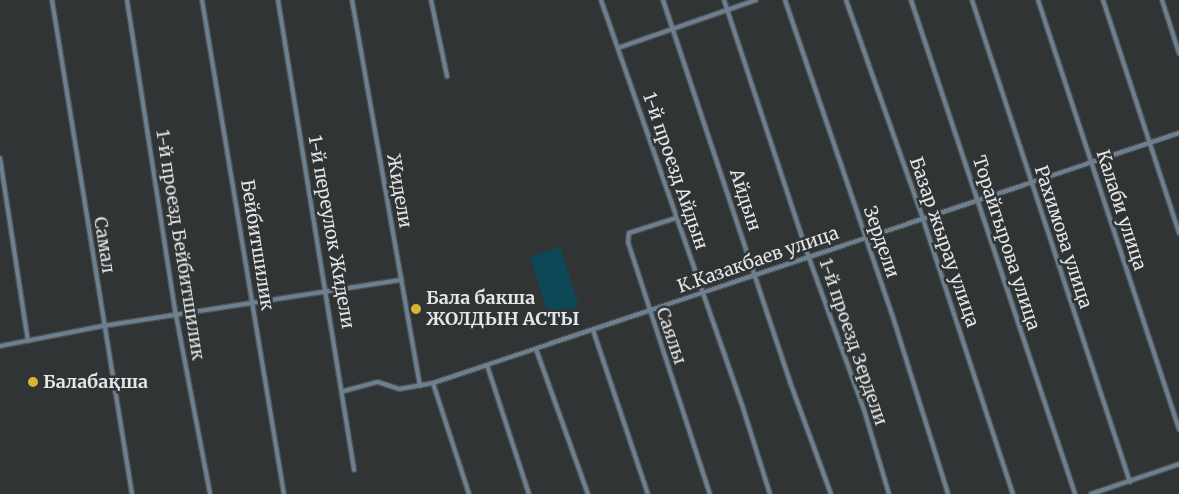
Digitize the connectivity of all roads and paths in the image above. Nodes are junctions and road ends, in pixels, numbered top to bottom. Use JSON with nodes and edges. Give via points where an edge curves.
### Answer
{"nodes":[{"id":1,"x":52,"y":0,"type":"edge"},
{"id":2,"x":127,"y":0,"type":"edge"},
{"id":3,"x":202,"y":0,"type":"edge"},
{"id":4,"x":278,"y":0,"type":"edge"},
{"id":5,"x":352,"y":0,"type":"edge"},
{"id":6,"x":431,"y":0,"type":"edge"},
{"id":7,"x":601,"y":0,"type":"edge"},
{"id":8,"x":664,"y":0,"type":"edge"},
{"id":9,"x":724,"y":0,"type":"edge"},
{"id":10,"x":756,"y":0,"type":"edge"},
{"id":11,"x":785,"y":0,"type":"edge"},
{"id":12,"x":846,"y":0,"type":"edge"},
{"id":13,"x":911,"y":0,"type":"edge"},
{"id":14,"x":972,"y":0,"type":"edge"},
{"id":15,"x":1038,"y":0,"type":"edge"},
{"id":16,"x":1103,"y":0,"type":"edge"},
{"id":17,"x":1162,"y":0,"type":"edge"},
{"id":18,"x":727,"y":10,"type":"junction"},
{"id":19,"x":674,"y":28,"type":"junction"},
{"id":20,"x":618,"y":48,"type":"junction"},
{"id":21,"x":1179,"y":53,"type":"edge"},
{"id":22,"x":447,"y":76,"type":"dead end"},
{"id":23,"x":1179,"y":133,"type":"edge"},
{"id":24,"x":1150,"y":144,"type":"junction"},
{"id":25,"x":0,"y":158,"type":"edge"},
{"id":26,"x":1091,"y":162,"type":"junction"},
{"id":27,"x":1030,"y":182,"type":"junction"},
{"id":28,"x":978,"y":200,"type":"junction"},
{"id":29,"x":676,"y":218,"type":"junction"},
{"id":30,"x":923,"y":219,"type":"junction"},
{"id":31,"x":1179,"y":234,"type":"edge"},
{"id":32,"x":864,"y":239,"type":"junction"},
{"id":33,"x":809,"y":258,"type":"junction"},
{"id":34,"x":755,"y":274,"type":"junction"},
{"id":35,"x":401,"y":280,"type":"junction"},
{"id":36,"x":328,"y":292,"type":"junction"},
{"id":37,"x":702,"y":293,"type":"junction"},
{"id":38,"x":253,"y":304,"type":"junction"},
{"id":39,"x":648,"y":312,"type":"junction"},
{"id":40,"x":176,"y":315,"type":"junction"},
{"id":41,"x":103,"y":326,"type":"junction"},
{"id":42,"x":593,"y":330,"type":"junction"},
{"id":43,"x":28,"y":341,"type":"junction"},
{"id":44,"x":0,"y":346,"type":"edge"},
{"id":45,"x":536,"y":349,"type":"junction"},
{"id":46,"x":487,"y":366,"type":"junction"},
{"id":47,"x":433,"y":383,"type":"junction"},
{"id":48,"x":420,"y":386,"type":"junction"},
{"id":49,"x":344,"y":391,"type":"junction"},
{"id":50,"x":1179,"y":429,"type":"edge"},
{"id":51,"x":1179,"y":464,"type":"edge"},
{"id":52,"x":354,"y":470,"type":"dead end"},
{"id":53,"x":1130,"y":482,"type":"junction"},
{"id":54,"x":132,"y":494,"type":"edge"},
{"id":55,"x":210,"y":494,"type":"edge"},
{"id":56,"x":284,"y":494,"type":"edge"},
{"id":57,"x":470,"y":494,"type":"edge"},
{"id":58,"x":529,"y":494,"type":"edge"},
{"id":59,"x":588,"y":494,"type":"edge"},
{"id":60,"x":648,"y":494,"type":"edge"},
{"id":61,"x":710,"y":494,"type":"edge"},
{"id":62,"x":770,"y":494,"type":"edge"},
{"id":63,"x":831,"y":494,"type":"edge"},
{"id":64,"x":889,"y":494,"type":"edge"},
{"id":65,"x":948,"y":494,"type":"edge"},
{"id":66,"x":1013,"y":494,"type":"edge"},
{"id":67,"x":1075,"y":494,"type":"edge"},
{"id":68,"x":1091,"y":494,"type":"edge"}],
"edges":[{"from":1,"to":41,"type":"street","name":"Самал"},
{"from":2,"to":40,"type":"street","name":"1-й проезд Бейбитшилик"},
{"from":3,"to":38,"type":"street","name":"Бейбитшилик"},
{"from":4,"to":36,"type":"street","name":"1-й переулок Жидели"},
{"from":5,"to":35,"type":"street","name":"Жидели"},
{"from":6,"to":22,"type":"street"},
{"from":7,"to":20,"type":"street","name":"1-й проезд Айдын"},
{"from":8,"to":19,"type":"street","name":"Айдын"},
{"from":9,"to":18,"type":"street","name":"1-й проезд Зердели"},
{"from":10,"to":18,"type":"street"},
{"from":11,"to":32,"type":"street","name":"Зердели"},
{"from":12,"to":30,"type":"street","name":"Базар жырау улица"},
{"from":13,"to":28,"type":"street","name":"Торайгырова улица"},
{"from":14,"to":27,"type":"street","name":"Рахимова улица"},
{"from":15,"to":26,"type":"street","name":"Калаби улица"},
{"from":16,"to":24,"type":"street"},
{"from":17,"to":21,"type":"street"},
{"from":18,"to":19,"type":"street"},
{"from":18,"to":33,"type":"street","name":"1-й проезд Зердели"},
{"from":19,"to":20,"type":"street"},
{"from":19,"to":34,"type":"street","name":"Айдын"},
{"from":20,"to":29,"type":"street","name":"1-й проезд Айдын"},
{"from":23,"to":24,"type":"street","name":"К.Казакбаев улица"},
{"from":24,"to":26,"type":"street","name":"К.Казакбаев улица"},
{"from":24,"to":31,"type":"street"},
{"from":25,"to":43,"type":"street"},
{"from":26,"to":27,"type":"street","name":"К.Казакбаев улица"},
{"from":26,"to":50,"type":"street","name":"Калаби улица"},
{"from":27,"to":28,"type":"street","name":"К.Казакбаев улица"},
{"from":27,"to":53,"type":"street","name":"Рахимова улица"},
{"from":28,"to":30,"type":"street","name":"К.Казакбаев улица"},
{"from":28,"to":67,"type":"street","name":"Торайгырова улица"},
{"from":29,"to":37,"type":"street","name":"1-й проезд Айдын"},
{"from":29,"to":39,"type":"street","name":"Саялы","via":[[627,236]]},
{"from":30,"to":32,"type":"street","name":"К.Казакбаев улица"},
{"from":30,"to":66,"type":"street","name":"Базар жырау улица"},
{"from":32,"to":33,"type":"street","name":"К.Казакбаев улица"},
{"from":32,"to":65,"type":"street","name":"Зердели","via":[[915,384]]},
{"from":33,"to":34,"type":"street","name":"К.Казакбаев улица"},
{"from":33,"to":64,"type":"street","name":"1-й проезд Зердели","via":[[865,413]]},
{"from":34,"to":37,"type":"street","name":"К.Казакбаев улица"},
{"from":34,"to":63,"type":"street","name":"Айдын"},
{"from":35,"to":36,"type":"street"},
{"from":35,"to":48,"type":"street","name":"Жидели"},
{"from":36,"to":38,"type":"street"},
{"from":36,"to":49,"type":"street","name":"1-й переулок Жидели"},
{"from":37,"to":39,"type":"street","name":"К.Казакбаев улица"},
{"from":37,"to":62,"type":"street","name":"1-й проезд Айдын"},
{"from":38,"to":40,"type":"street"},
{"from":38,"to":56,"type":"street","name":"Бейбитшилик"},
{"from":39,"to":42,"type":"street","name":"К.Казакбаев улица"},
{"from":39,"to":61,"type":"street","name":"Саялы"},
{"from":40,"to":41,"type":"street"},
{"from":40,"to":55,"type":"street","name":"1-й проезд Бейбитшилик"},
{"from":41,"to":43,"type":"street"},
{"from":41,"to":54,"type":"street","name":"Самал"},
{"from":42,"to":45,"type":"street","name":"К.Казакбаев улица"},
{"from":42,"to":60,"type":"street"},
{"from":43,"to":44,"type":"street"},
{"from":45,"to":46,"type":"street","name":"К.Казакбаев улица"},
{"from":45,"to":59,"type":"street"},
{"from":46,"to":47,"type":"street","name":"К.Казакбаев улица"},
{"from":46,"to":58,"type":"street"},
{"from":47,"to":48,"type":"street","name":"К.Казакбаев улица"},
{"from":47,"to":57,"type":"street"},
{"from":48,"to":49,"type":"street","name":"К.Казакбаев улица","via":[[399,389],[378,382]]},
{"from":49,"to":52,"type":"street","name":"1-й переулок Жидели"},
{"from":51,"to":53,"type":"street"},
{"from":53,"to":68,"type":"street"}]}
